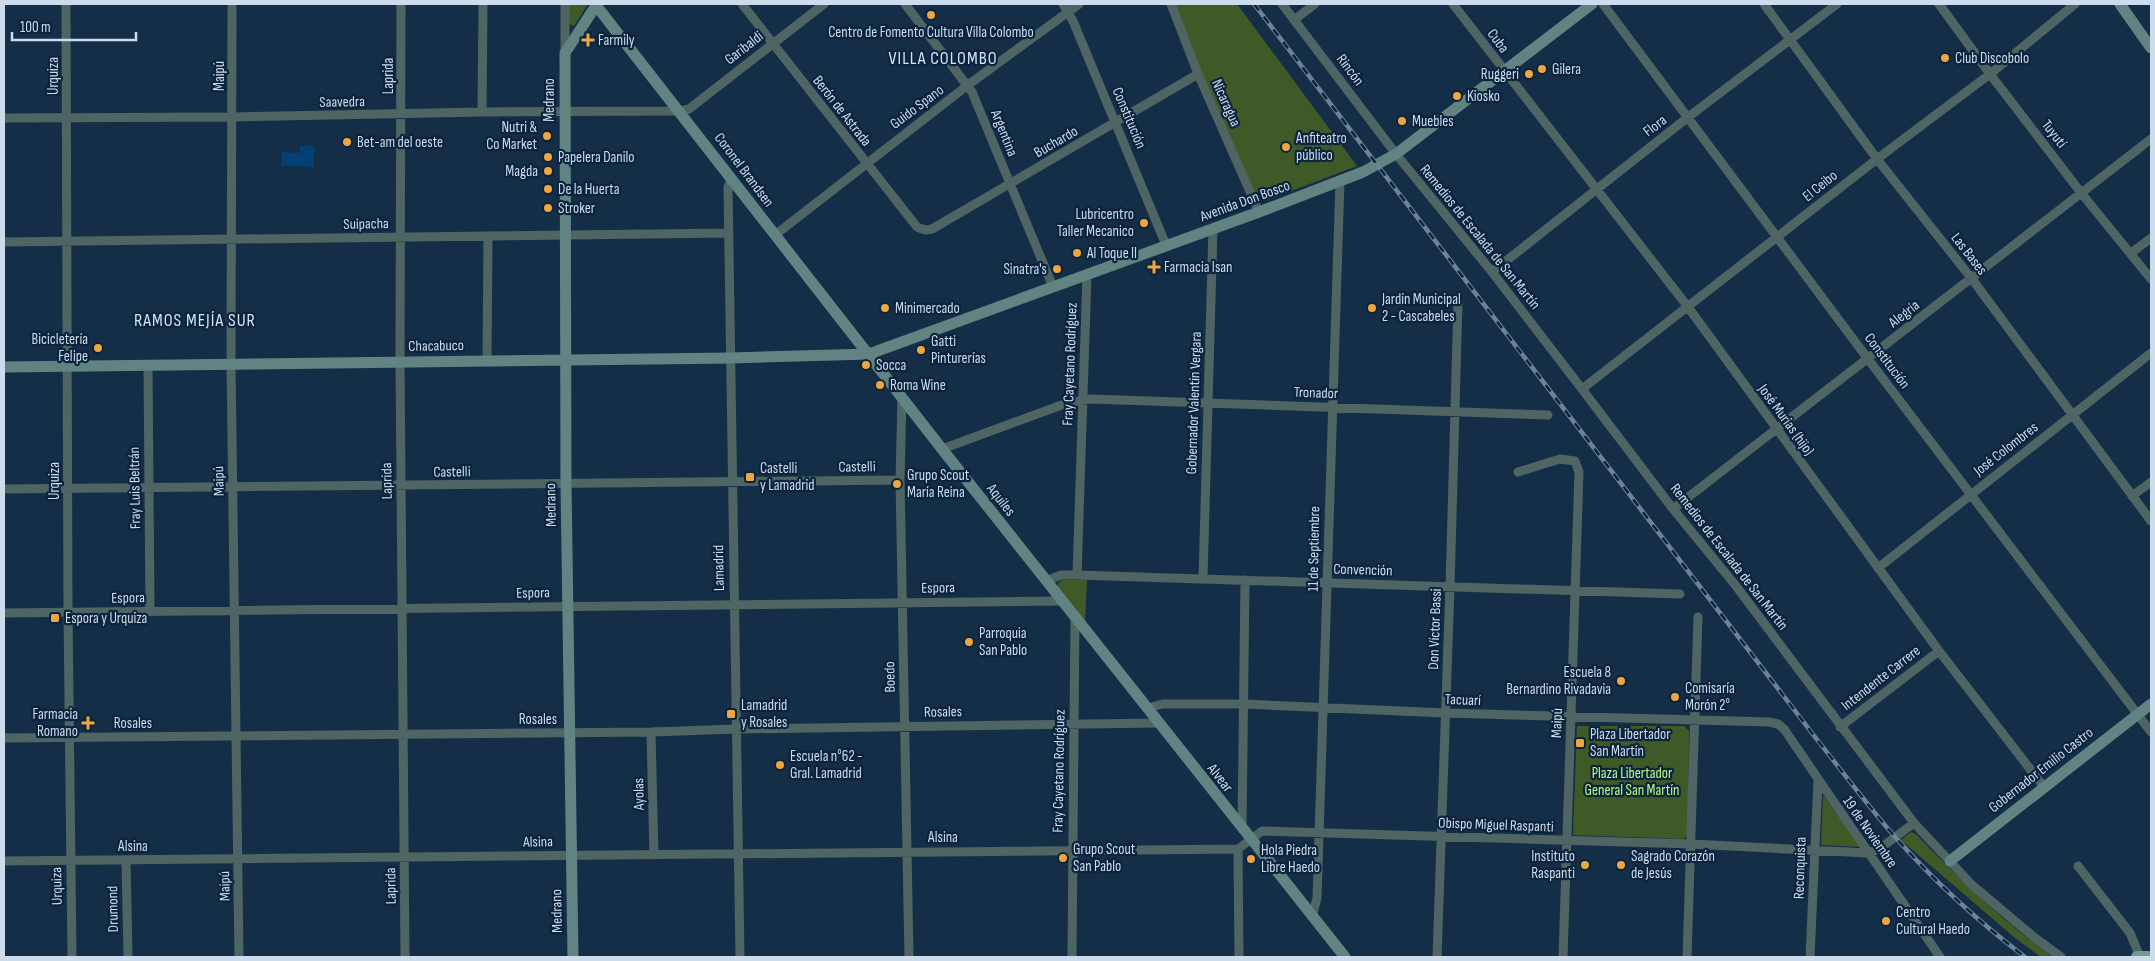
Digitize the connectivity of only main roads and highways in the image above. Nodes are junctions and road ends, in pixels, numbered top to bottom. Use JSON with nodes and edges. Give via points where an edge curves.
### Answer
{"nodes":[{"id":1,"x":2139,"y":957,"type":"edge"},
{"id":2,"x":2148,"y":957,"type":"edge"}],
"edges":[{"from":1,"to":2,"type":"main road"}]}
